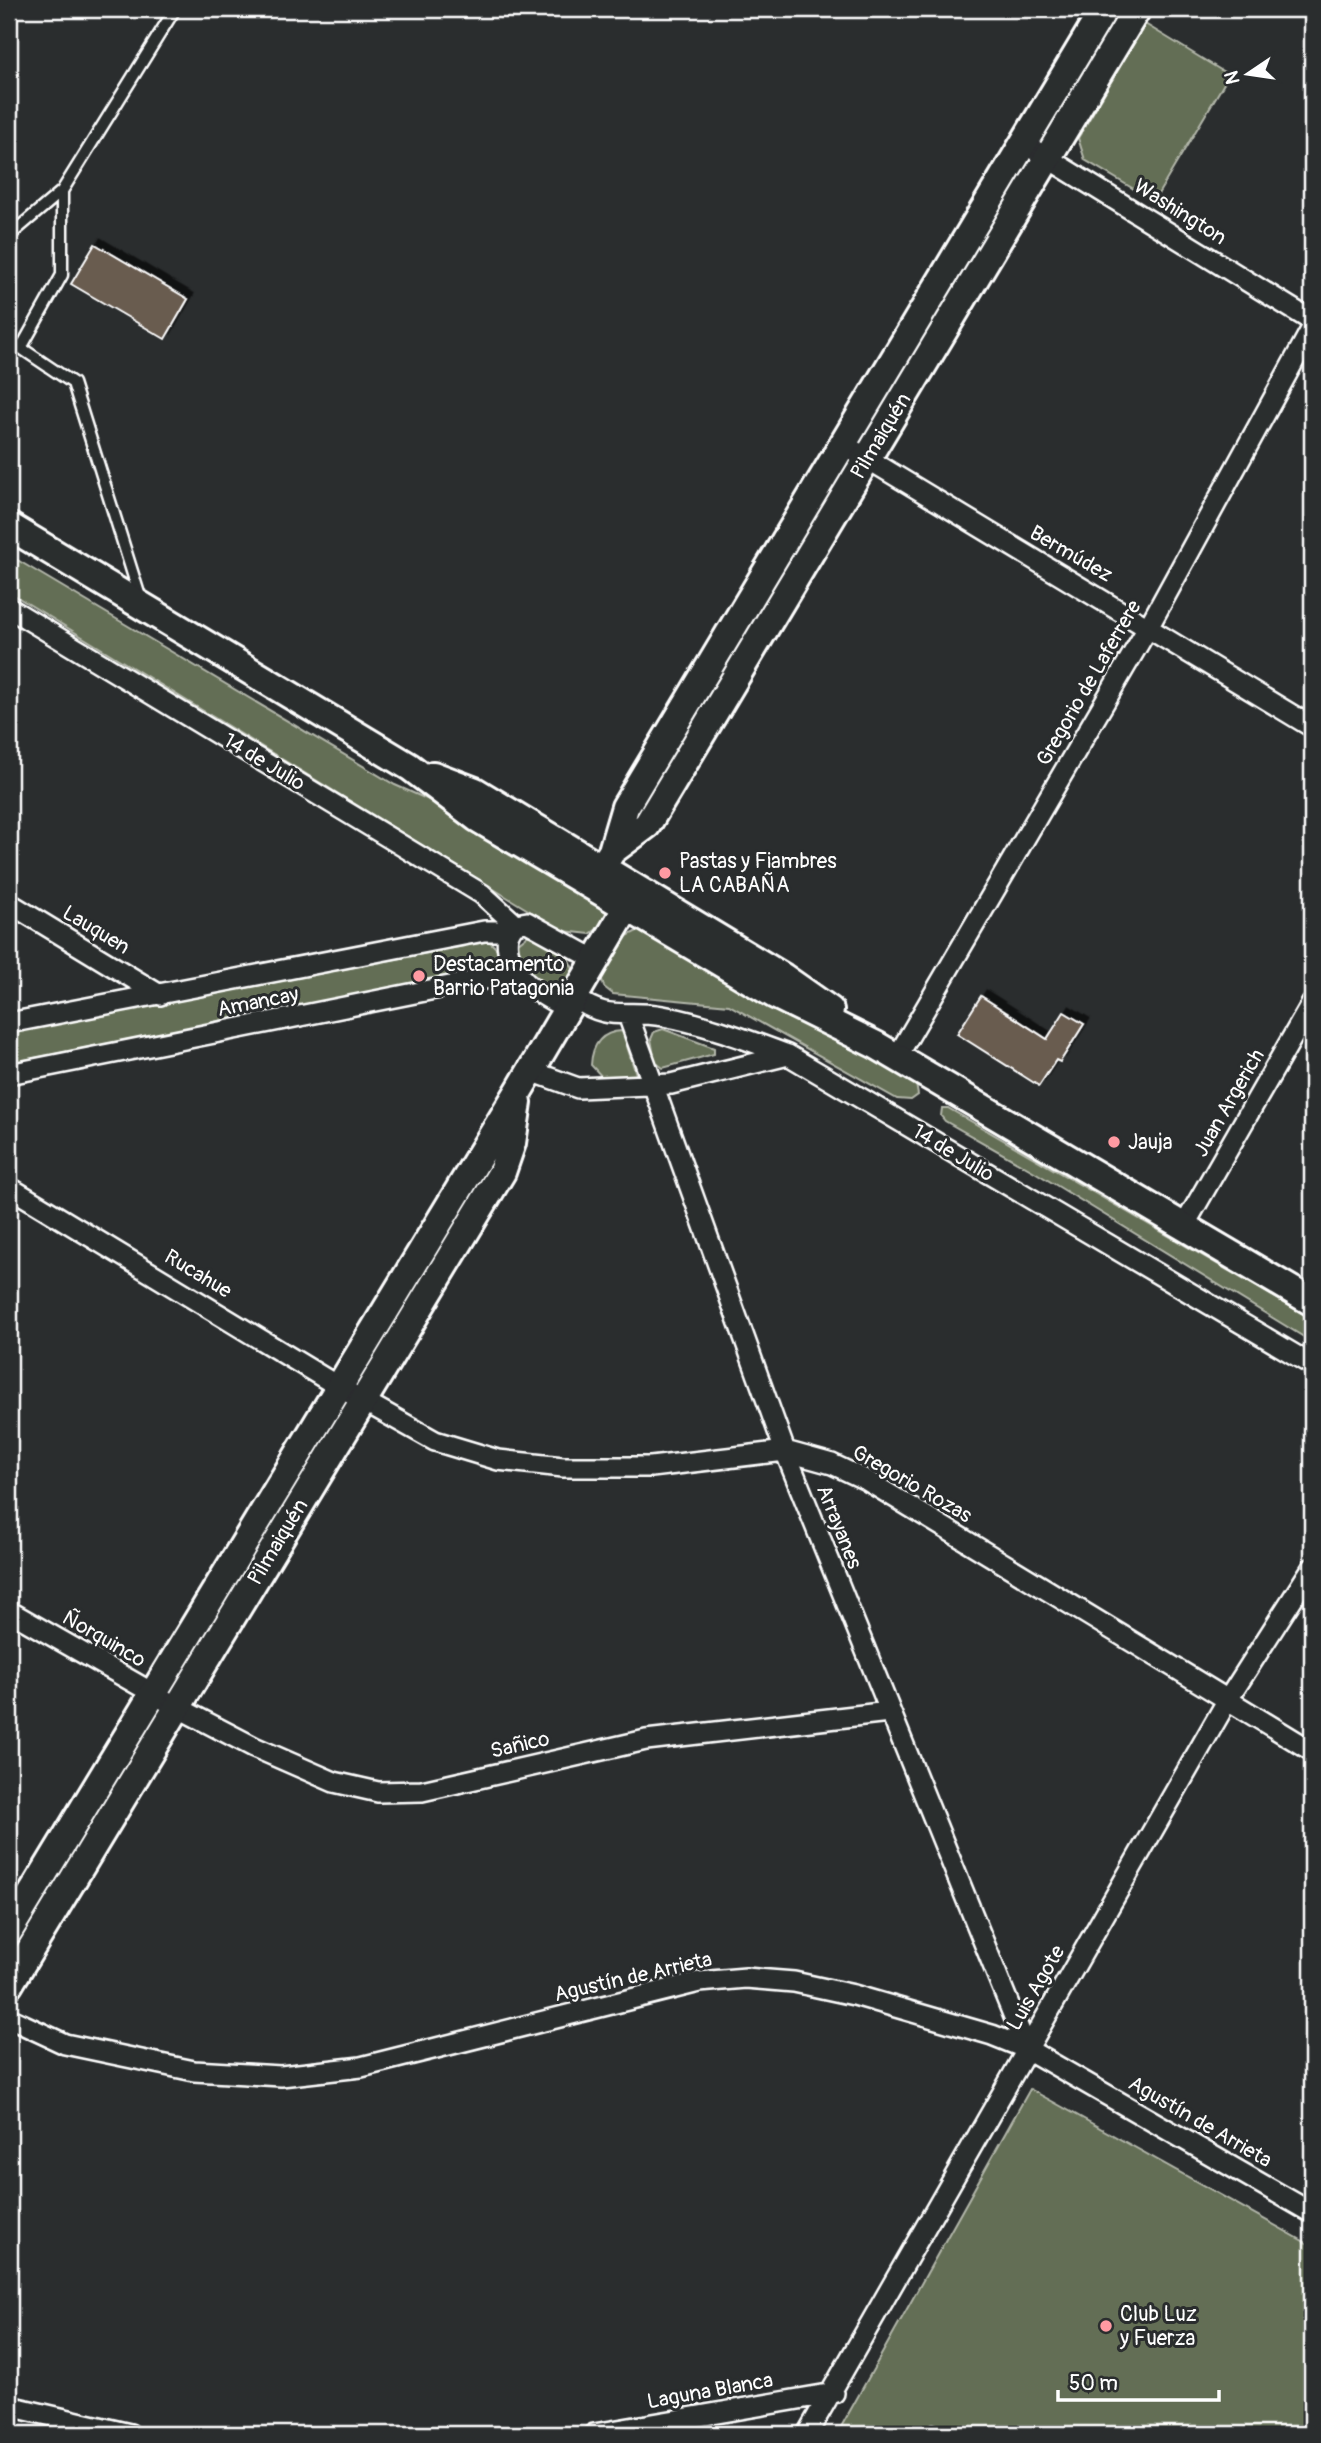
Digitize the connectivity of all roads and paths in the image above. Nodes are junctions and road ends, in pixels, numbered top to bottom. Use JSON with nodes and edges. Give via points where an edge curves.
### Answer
{"nodes":[{"id":1,"x":175,"y":9,"type":"edge"},
{"id":2,"x":1104,"y":9,"type":"edge"},
{"id":3,"x":1137,"y":9,"type":"edge"},
{"id":4,"x":1023,"y":143,"type":"junction"},
{"id":5,"x":1048,"y":158,"type":"junction"},
{"id":6,"x":62,"y":191,"type":"junction"},
{"id":7,"x":9,"y":236,"type":"edge"},
{"id":8,"x":1312,"y":321,"type":"edge"},
{"id":9,"x":1312,"y":328,"type":"edge"},
{"id":10,"x":9,"y":340,"type":"edge"},
{"id":11,"x":21,"y":348,"type":"junction"},
{"id":12,"x":843,"y":444,"type":"junction"},
{"id":13,"x":866,"y":460,"type":"junction"},
{"id":14,"x":9,"y":526,"type":"edge"},
{"id":15,"x":143,"y":607,"type":"junction"},
{"id":16,"x":9,"y":608,"type":"edge"},
{"id":17,"x":1149,"y":626,"type":"junction"},
{"id":18,"x":1312,"y":727,"type":"edge"},
{"id":19,"x":601,"y":868,"type":"junction"},
{"id":20,"x":632,"y":898,"type":"junction"},
{"id":21,"x":9,"y":903,"type":"edge"},
{"id":22,"x":512,"y":928,"type":"junction"},
{"id":23,"x":596,"y":960,"type":"junction"},
{"id":24,"x":515,"y":973,"type":"junction"},
{"id":25,"x":160,"y":995,"type":"junction"},
{"id":26,"x":571,"y":1003,"type":"junction"},
{"id":27,"x":1312,"y":1003,"type":"edge"},
{"id":28,"x":628,"y":1015,"type":"junction"},
{"id":29,"x":9,"y":1023,"type":"edge"},
{"id":30,"x":887,"y":1051,"type":"junction"},
{"id":31,"x":788,"y":1055,"type":"junction"},
{"id":32,"x":9,"y":1074,"type":"edge"},
{"id":33,"x":525,"y":1080,"type":"junction"},
{"id":34,"x":652,"y":1085,"type":"junction"},
{"id":35,"x":9,"y":1187,"type":"edge"},
{"id":36,"x":1184,"y":1226,"type":"junction"},
{"id":37,"x":1312,"y":1302,"type":"edge"},
{"id":38,"x":1312,"y":1365,"type":"edge"},
{"id":39,"x":339,"y":1387,"type":"junction"},
{"id":40,"x":363,"y":1401,"type":"junction"},
{"id":41,"x":785,"y":1451,"type":"junction"},
{"id":42,"x":1312,"y":1568,"type":"edge"},
{"id":43,"x":9,"y":1611,"type":"edge"},
{"id":44,"x":153,"y":1693,"type":"junction"},
{"id":45,"x":1227,"y":1701,"type":"junction"},
{"id":46,"x":177,"y":1707,"type":"junction"},
{"id":47,"x":889,"y":1712,"type":"junction"},
{"id":48,"x":1312,"y":1751,"type":"edge"},
{"id":49,"x":9,"y":1931,"type":"edge"},
{"id":50,"x":9,"y":1985,"type":"edge"},
{"id":51,"x":9,"y":2018,"type":"edge"},
{"id":52,"x":1027,"y":2049,"type":"junction"},
{"id":53,"x":1312,"y":2213,"type":"edge"},
{"id":54,"x":834,"y":2393,"type":"junction"},
{"id":55,"x":9,"y":2406,"type":"edge"},
{"id":56,"x":131,"y":2434,"type":"edge"},
{"id":57,"x":594,"y":2434,"type":"edge"},
{"id":58,"x":807,"y":2434,"type":"edge"}],
"edges":[{"from":1,"to":6,"type":"lane"},
{"from":2,"to":4,"type":"main road","name":"Pilmaiquén"},
{"from":3,"to":5,"type":"main road","name":"Pilmaiquén"},
{"from":4,"to":5,"type":"street","name":"Washington"},
{"from":4,"to":12,"type":"main road","name":"Pilmaiquén"},
{"from":5,"to":8,"type":"street","name":"Washington"},
{"from":5,"to":13,"type":"main road","name":"Pilmaiquén"},
{"from":6,"to":7,"type":"lane"},
{"from":6,"to":11,"type":"lane","via":[[62,275]]},
{"from":9,"to":17,"type":"street","name":"Gregorio de Laferrere"},
{"from":10,"to":11,"type":"lane"},
{"from":11,"to":15,"type":"lane","via":[[73,383]]},
{"from":12,"to":13,"type":"street","name":"Bermúdez"},
{"from":12,"to":19,"type":"main road","name":"Pilmaiquén","via":[[625,807]]},
{"from":13,"to":17,"type":"street","name":"Bermúdez"},
{"from":13,"to":19,"type":"main road","name":"Pilmaiquén","via":[[647,825]]},
{"from":14,"to":15,"type":"main road"},
{"from":15,"to":19,"type":"main road","via":[[410,767],[475,791]]},
{"from":16,"to":22,"type":"street","name":"14 de Julio","via":[[482,894]]},
{"from":17,"to":18,"type":"street","name":"Bermúdez"},
{"from":17,"to":30,"type":"street","name":"Gregorio de Laferrere"},
{"from":19,"to":20,"type":"main road"},
{"from":20,"to":23,"type":"main road","name":"Pilmaiquén"},
{"from":20,"to":30,"type":"main road","via":[[799,987]]},
{"from":21,"to":25,"type":"street","name":"Lauquen"},
{"from":22,"to":23,"type":"street","via":[[527,922]]},
{"from":22,"to":24,"type":"street","via":[[507,944]]},
{"from":22,"to":25,"type":"street","name":"Amancay"},
{"from":23,"to":26,"type":"main road","name":"Pilmaiquén"},
{"from":24,"to":26,"type":"street","name":"14 de Julio","via":[[525,984]]},
{"from":24,"to":32,"type":"street","name":"Amancay"},
{"from":25,"to":29,"type":"street","name":"Amancay"},
{"from":26,"to":28,"type":"street","name":"14 de Julio"},
{"from":26,"to":33,"type":"main road","name":"Pilmaiquén"},
{"from":27,"to":36,"type":"street","name":"Juan Argerich"},
{"from":28,"to":31,"type":"street","name":"14 de Julio","via":[[660,1015],[722,1030]]},
{"from":28,"to":34,"type":"street","name":"Arrayanes"},
{"from":30,"to":36,"type":"main road"},
{"from":31,"to":34,"type":"street"},
{"from":31,"to":38,"type":"street","name":"14 de Julio"},
{"from":33,"to":34,"type":"street","via":[[578,1088]]},
{"from":33,"to":39,"type":"main road","name":"Pilmaiquén"},
{"from":33,"to":40,"type":"main road","name":"Pilmaiquén","via":[[502,1172]]},
{"from":34,"to":41,"type":"street","name":"Arrayanes"},
{"from":35,"to":39,"type":"street","name":"Rucahue"},
{"from":36,"to":37,"type":"main road"},
{"from":39,"to":40,"type":"street","name":"Rucahue"},
{"from":39,"to":44,"type":"main road","name":"Pilmaiquén"},
{"from":40,"to":41,"type":"street","name":"Gregorio Rozas","via":[[435,1441],[511,1462],[651,1467]]},
{"from":40,"to":46,"type":"main road","name":"Pilmaiquén"},
{"from":41,"to":45,"type":"street","name":"Gregorio Rozas","via":[[832,1464],[866,1480]]},
{"from":41,"to":47,"type":"street","name":"Arrayanes"},
{"from":42,"to":45,"type":"street","name":"Luis Agote"},
{"from":43,"to":44,"type":"street","name":"Ñorquinco"},
{"from":44,"to":46,"type":"street","name":"Ñorquinco"},
{"from":44,"to":49,"type":"main road","name":"Pilmaiquén"},
{"from":45,"to":48,"type":"street","name":"Gregorio Rozas"},
{"from":45,"to":52,"type":"street","name":"Luis Agote"},
{"from":46,"to":47,"type":"street","name":"Sañico","via":[[334,1782],[378,1792],[422,1791],[646,1740]]},
{"from":46,"to":50,"type":"main road","name":"Pilmaiquén"},
{"from":47,"to":52,"type":"street","name":"Arrayanes"},
{"from":51,"to":52,"type":"street","name":"Agustín de Arrieta","via":[[65,2044],[194,2071],[281,2076],[361,2067],[699,1982],[747,1978],[854,1995]]},
{"from":52,"to":53,"type":"street","name":"Agustín de Arrieta"},
{"from":52,"to":54,"type":"street","name":"Luis Agote"},
{"from":54,"to":57,"type":"street","name":"Laguna Blanca"},
{"from":54,"to":58,"type":"street","name":"Luis Agote"},
{"from":55,"to":56,"type":"street"}]}
